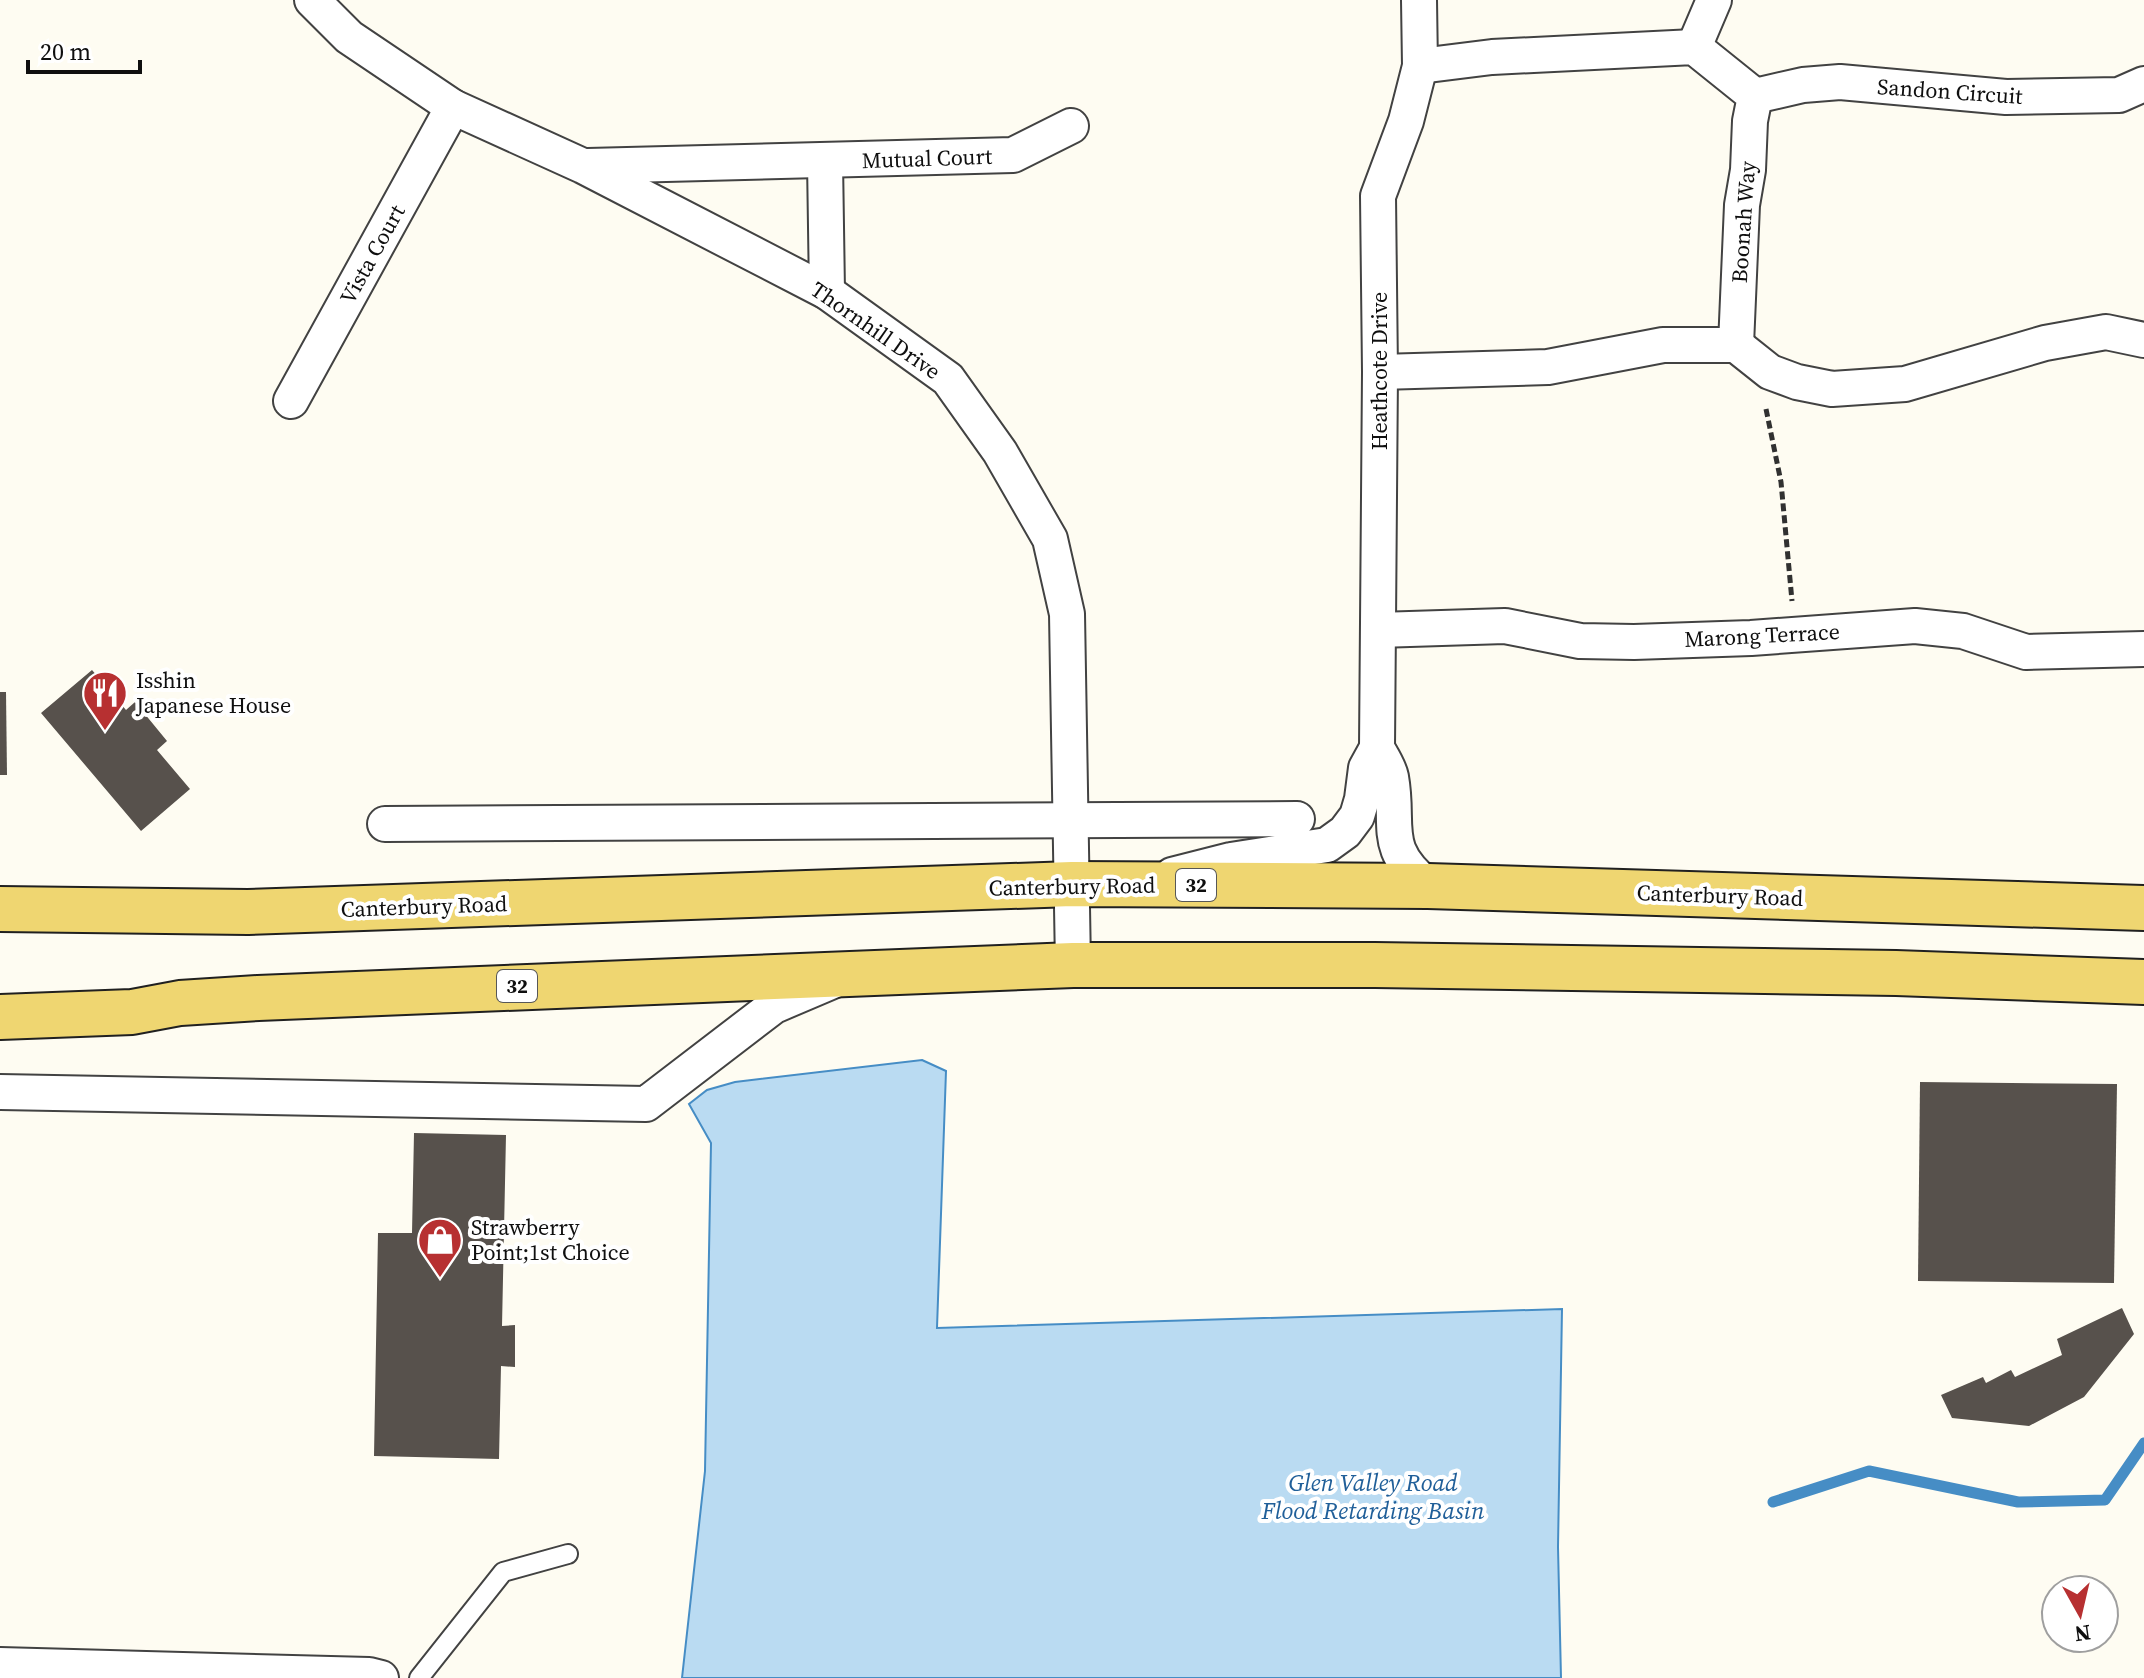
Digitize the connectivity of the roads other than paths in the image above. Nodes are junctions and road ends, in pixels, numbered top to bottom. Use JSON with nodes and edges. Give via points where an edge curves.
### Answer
{"nodes":[{"id":1,"x":312,"y":0,"type":"edge"},
{"id":2,"x":1419,"y":0,"type":"edge"},
{"id":3,"x":1714,"y":0,"type":"edge"},
{"id":4,"x":1694,"y":47,"type":"junction"},
{"id":5,"x":1420,"y":66,"type":"junction"},
{"id":6,"x":2144,"y":84,"type":"edge"},
{"id":7,"x":1755,"y":96,"type":"junction"},
{"id":8,"x":453,"y":107,"type":"junction"},
{"id":9,"x":1071,"y":126,"type":"dead end"},
{"id":10,"x":825,"y":161,"type":"junction"},
{"id":11,"x":583,"y":166,"type":"junction"},
{"id":12,"x":827,"y":292,"type":"junction"},
{"id":13,"x":2144,"y":340,"type":"edge"},
{"id":14,"x":1736,"y":345,"type":"junction"},
{"id":15,"x":1380,"y":372,"type":"junction"},
{"id":16,"x":291,"y":401,"type":"dead end"},
{"id":17,"x":1378,"y":630,"type":"junction"},
{"id":18,"x":2144,"y":649,"type":"edge"},
{"id":19,"x":1377,"y":748,"type":"junction"},
{"id":20,"x":1297,"y":819,"type":"dead end"},
{"id":21,"x":1071,"y":821,"type":"junction"},
{"id":22,"x":385,"y":824,"type":"dead end"},
{"id":23,"x":1072,"y":884,"type":"junction"},
{"id":24,"x":1133,"y":885,"type":"junction"},
{"id":25,"x":1428,"y":886,"type":"junction"},
{"id":26,"x":2144,"y":908,"type":"edge"},
{"id":27,"x":0,"y":909,"type":"edge"},
{"id":28,"x":1073,"y":965,"type":"junction"},
{"id":29,"x":854,"y":972,"type":"junction"},
{"id":30,"x":2144,"y":982,"type":"edge"},
{"id":31,"x":0,"y":1017,"type":"edge"},
{"id":32,"x":0,"y":1092,"type":"edge"},
{"id":33,"x":568,"y":1554,"type":"dead end"},
{"id":34,"x":0,"y":1665,"type":"edge"},
{"id":35,"x":381,"y":1678,"type":"edge"},
{"id":36,"x":419,"y":1678,"type":"edge"}],
"edges":[{"from":1,"to":8,"type":"street","name":"Thornhill Drive","via":[[349,37]]},
{"from":2,"to":5,"type":"street","name":"Heathcote Drive"},
{"from":3,"to":4,"type":"street"},
{"from":4,"to":5,"type":"street"},
{"from":4,"to":7,"type":"street"},
{"from":5,"to":15,"type":"street","name":"Heathcote Drive","via":[[1378,196]]},
{"from":6,"to":7,"type":"street","name":"Sandon Circuit","via":[[2119,95],[2006,97],[1840,82]]},
{"from":7,"to":14,"type":"street","name":"Boonah Way","via":[[1742,205]]},
{"from":8,"to":11,"type":"street","name":"Thornhill Drive"},
{"from":8,"to":16,"type":"street","name":"Vista Court"},
{"from":9,"to":10,"type":"street","name":"Mutual Court","via":[[1013,155]]},
{"from":10,"to":11,"type":"street","name":"Mutual Court"},
{"from":10,"to":12,"type":"street"},
{"from":11,"to":12,"type":"street","name":"Thornhill Drive"},
{"from":12,"to":21,"type":"street","name":"Thornhill Drive","via":[[948,379],[1000,452],[1050,539],[1067,614]]},
{"from":13,"to":14,"type":"street","via":[[2106,332],[2045,343],[1905,384],[1832,389],[1770,372]]},
{"from":14,"to":15,"type":"street","via":[[1663,345],[1548,367]]},
{"from":15,"to":17,"type":"street","name":"Heathcote Drive"},
{"from":17,"to":18,"type":"street","name":"Marong Terrace","via":[[1505,626],[1580,641],[1620,642],[1915,626],[1963,631],[2026,652]]},
{"from":17,"to":19,"type":"street","name":"Heathcote Drive"},
{"from":19,"to":24,"type":"street","name":"Heathcote Drive","via":[[1366,768],[1357,816],[1327,845],[1231,860]]},
{"from":19,"to":25,"type":"street","name":"Heathcote Drive","via":[[1391,775],[1399,855]]},
{"from":20,"to":21,"type":"street"},
{"from":21,"to":22,"type":"street"},
{"from":21,"to":23,"type":"street","name":"Thornhill Drive"},
{"from":23,"to":24,"type":"main road","name":"Canterbury Road","number":"32"},
{"from":23,"to":27,"type":"main road","name":"Canterbury Road","number":"32","via":[[248,912]]},
{"from":23,"to":28,"type":"street","name":"Thornhill Drive"},
{"from":24,"to":25,"type":"main road","name":"Canterbury Road","number":"32"},
{"from":25,"to":26,"type":"main road","name":"Canterbury Road","number":"32"},
{"from":28,"to":29,"type":"main road","number":"32"},
{"from":28,"to":30,"type":"main road","number":"32","via":[[1849,972]]},
{"from":29,"to":31,"type":"main road","number":"32","via":[[258,998],[132,1012]]},
{"from":29,"to":32,"type":"street","via":[[774,1006],[646,1104]]},
{"from":33,"to":36,"type":"lane","via":[[503,1572]]},
{"from":34,"to":35,"type":"street"}]}
